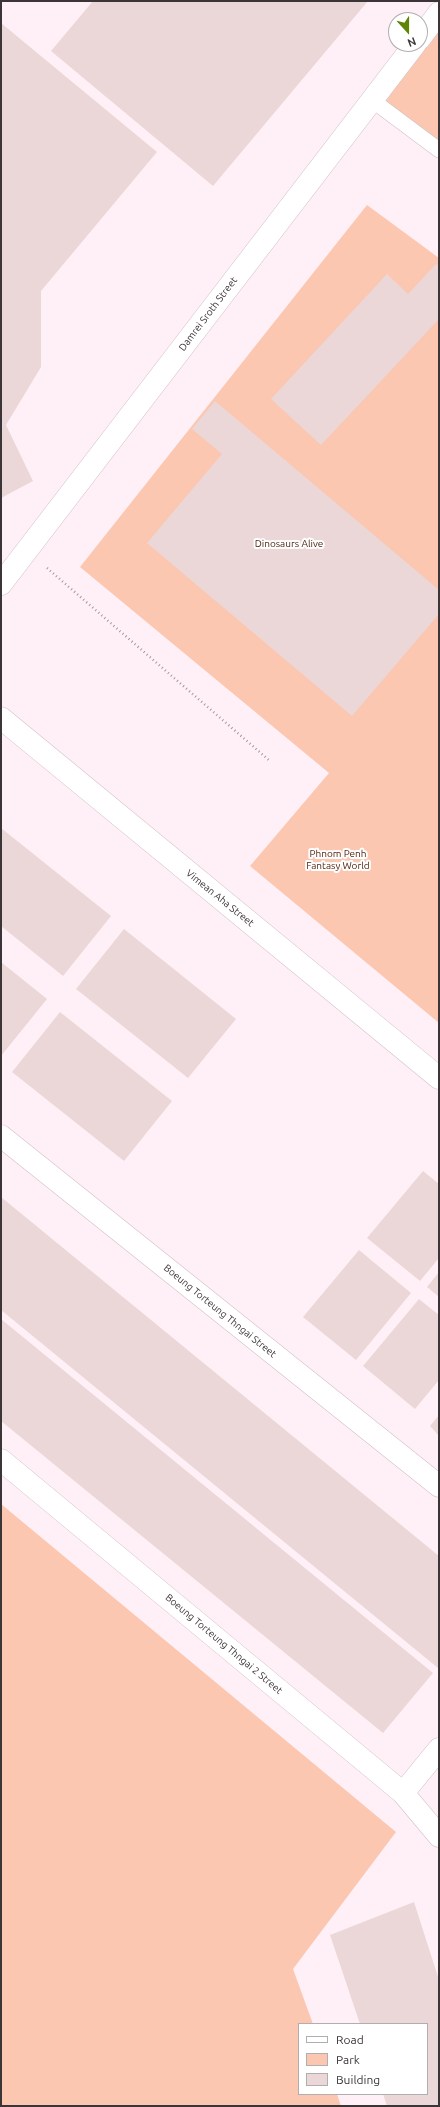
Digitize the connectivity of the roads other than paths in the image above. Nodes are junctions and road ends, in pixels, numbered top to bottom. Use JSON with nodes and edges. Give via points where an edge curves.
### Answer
{"nodes":[{"id":1,"x":439,"y":13,"type":"edge"},
{"id":2,"x":428,"y":27,"type":"edge"},
{"id":3,"x":409,"y":52,"type":"edge"},
{"id":4,"x":372,"y":100,"type":"junction"},
{"id":5,"x":439,"y":150,"type":"edge"},
{"id":6,"x":1,"y":584,"type":"edge"},
{"id":7,"x":1,"y":718,"type":"edge"},
{"id":8,"x":439,"y":1078,"type":"edge"},
{"id":9,"x":1,"y":1136,"type":"edge"},
{"id":10,"x":1,"y":1460,"type":"edge"},
{"id":11,"x":439,"y":1486,"type":"edge"},
{"id":12,"x":439,"y":1749,"type":"edge"},
{"id":13,"x":403,"y":1793,"type":"junction"},
{"id":14,"x":439,"y":1836,"type":"edge"}],
"edges":[{"from":1,"to":2,"type":"street"},
{"from":3,"to":4,"type":"street","name":"Damrei Sroth Street"},
{"from":4,"to":5,"type":"lane"},
{"from":4,"to":6,"type":"street","name":"Damrei Sroth Street"},
{"from":7,"to":8,"type":"street","name":"Vimean Aha Street"},
{"from":9,"to":11,"type":"street","name":"Boeung Torteung Thngai Street"},
{"from":10,"to":13,"type":"street","name":"Boeung Torteung Thngai 2 Street"},
{"from":12,"to":13,"type":"street"},
{"from":13,"to":14,"type":"street","name":"Boeung Torteung Thngai 2 Street"}]}
